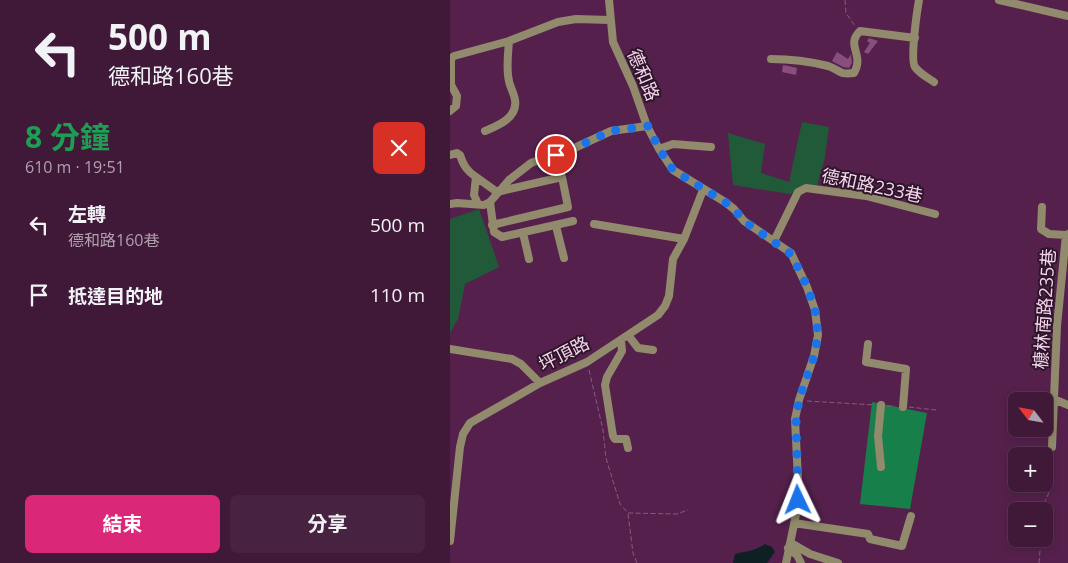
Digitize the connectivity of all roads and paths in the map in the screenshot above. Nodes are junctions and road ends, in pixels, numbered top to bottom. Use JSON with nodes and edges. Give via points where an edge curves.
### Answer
{"nodes":[{"id":1,"x":609,"y":0,"type":"edge"},
{"id":2,"x":845,"y":0,"type":"edge"},
{"id":3,"x":919,"y":0,"type":"edge"},
{"id":4,"x":999,"y":0,"type":"edge"},
{"id":5,"x":1068,"y":16,"type":"edge"},
{"id":6,"x":610,"y":20,"type":"junction"},
{"id":7,"x":860,"y":31,"type":"junction"},
{"id":8,"x":915,"y":38,"type":"junction"},
{"id":9,"x":509,"y":41,"type":"junction"},
{"id":10,"x":450,"y":59,"type":"edge"},
{"id":11,"x":771,"y":59,"type":"dead end"},
{"id":12,"x":934,"y":82,"type":"dead end"},
{"id":13,"x":450,"y":112,"type":"edge"},
{"id":14,"x":648,"y":126,"type":"junction"},
{"id":15,"x":484,"y":131,"type":"dead end"},
{"id":16,"x":711,"y":147,"type":"dead end"},
{"id":17,"x":659,"y":149,"type":"junction"},
{"id":18,"x":450,"y":154,"type":"edge"},
{"id":19,"x":476,"y":177,"type":"junction"},
{"id":20,"x":703,"y":190,"type":"junction"},
{"id":21,"x":498,"y":192,"type":"junction"},
{"id":22,"x":490,"y":202,"type":"junction"},
{"id":23,"x":450,"y":204,"type":"edge"},
{"id":24,"x":478,"y":204,"type":"junction"},
{"id":25,"x":1042,"y":208,"type":"dead end"},
{"id":26,"x":934,"y":214,"type":"dead end"},
{"id":27,"x":573,"y":221,"type":"dead end"},
{"id":28,"x":594,"y":224,"type":"dead end"},
{"id":29,"x":492,"y":225,"type":"junction"},
{"id":30,"x":556,"y":226,"type":"junction"},
{"id":31,"x":523,"y":233,"type":"junction"},
{"id":32,"x":1067,"y":234,"type":"edge"},
{"id":33,"x":684,"y":239,"type":"junction"},
{"id":34,"x":774,"y":241,"type":"junction"},
{"id":35,"x":564,"y":258,"type":"dead end"},
{"id":36,"x":529,"y":259,"type":"dead end"},
{"id":37,"x":625,"y":337,"type":"junction"},
{"id":38,"x":868,"y":344,"type":"dead end"},
{"id":39,"x":450,"y":349,"type":"edge"},
{"id":40,"x":653,"y":350,"type":"dead end"},
{"id":41,"x":587,"y":362,"type":"junction"},
{"id":42,"x":540,"y":384,"type":"junction"},
{"id":43,"x":1054,"y":399,"type":"junction"},
{"id":44,"x":799,"y":400,"type":"junction"},
{"id":45,"x":1068,"y":405,"type":"edge"},
{"id":46,"x":881,"y":406,"type":"junction"},
{"id":47,"x":903,"y":407,"type":"junction"},
{"id":48,"x":936,"y":410,"type":"dead end"},
{"id":49,"x":1052,"y":447,"type":"edge"},
{"id":50,"x":628,"y":448,"type":"dead end"},
{"id":51,"x":881,"y":467,"type":"dead end"},
{"id":52,"x":453,"y":476,"type":"edge"},
{"id":53,"x":688,"y":510,"type":"dead end"},
{"id":54,"x":628,"y":513,"type":"junction"},
{"id":55,"x":451,"y":515,"type":"edge"},
{"id":56,"x":910,"y":516,"type":"dead end"},
{"id":57,"x":794,"y":523,"type":"junction"},
{"id":58,"x":450,"y":541,"type":"edge"},
{"id":59,"x":789,"y":545,"type":"junction"},
{"id":60,"x":1040,"y":547,"type":"edge"},
{"id":61,"x":637,"y":563,"type":"edge"},
{"id":62,"x":786,"y":563,"type":"edge"},
{"id":63,"x":801,"y":563,"type":"edge"},
{"id":64,"x":838,"y":563,"type":"edge"},
{"id":65,"x":1039,"y":563,"type":"edge"}],
"edges":[{"from":1,"to":6,"type":"street","name":"德和路"},
{"from":2,"to":7,"type":"path","via":[[846,13]]},
{"from":3,"to":8,"type":"street"},
{"from":4,"to":5,"type":"street"},
{"from":6,"to":9,"type":"street","via":[[558,22]]},
{"from":6,"to":14,"type":"street","name":"德和路","via":[[613,42]]},
{"from":7,"to":8,"type":"street"},
{"from":7,"to":11,"type":"street","via":[[853,45],[858,61],[854,73],[843,74],[830,66],[796,59]]},
{"from":8,"to":12,"type":"street","via":[[915,68]]},
{"from":9,"to":10,"type":"street"},
{"from":9,"to":15,"type":"street","via":[[508,80],[514,107],[502,124]]},
{"from":10,"to":13,"type":"street","via":[[451,85],[457,96],[456,106]]},
{"from":14,"to":17,"type":"street","name":"德和路"},
{"from":14,"to":21,"type":"street","via":[[611,131],[568,151],[531,163]]},
{"from":16,"to":17,"type":"street","via":[[674,144]]},
{"from":17,"to":20,"type":"street","name":"德和路","via":[[673,170]]},
{"from":18,"to":19,"type":"street","via":[[460,155],[462,163]]},
{"from":19,"to":21,"type":"street"},
{"from":19,"to":24,"type":"street","via":[[474,195]]},
{"from":20,"to":33,"type":"street","name":"坪頂路"},
{"from":20,"to":34,"type":"street","name":"德和路","via":[[725,202],[744,221]]},
{"from":21,"to":22,"type":"street"},
{"from":21,"to":29,"type":"street","via":[[562,176],[568,207]]},
{"from":22,"to":24,"type":"street"},
{"from":22,"to":29,"type":"street"},
{"from":23,"to":24,"type":"street"},
{"from":25,"to":32,"type":"street","via":[[1041,229],[1049,234]]},
{"from":26,"to":34,"type":"street","name":"德和路233巷","via":[[866,196],[806,188],[798,192]]},
{"from":27,"to":30,"type":"street"},
{"from":28,"to":33,"type":"street"},
{"from":29,"to":31,"type":"street","via":[[494,232],[502,238]]},
{"from":30,"to":31,"type":"street"},
{"from":30,"to":35,"type":"street"},
{"from":31,"to":36,"type":"street"},
{"from":32,"to":43,"type":"street","name":"槺林南路235巷","via":[[1057,326]]},
{"from":33,"to":37,"type":"street","name":"坪頂路","via":[[673,259],[665,306],[654,319]]},
{"from":34,"to":44,"type":"street","name":"德和路","via":[[791,254],[815,310],[818,335]]},
{"from":37,"to":40,"type":"street","via":[[638,348]]},
{"from":37,"to":41,"type":"street","name":"坪頂路"},
{"from":37,"to":50,"type":"street","via":[[622,351],[605,385],[612,436],[626,439]]},
{"from":38,"to":47,"type":"street","via":[[866,362],[906,369]]},
{"from":39,"to":42,"type":"street","via":[[512,359]]},
{"from":41,"to":42,"type":"street","name":"坪頂路"},
{"from":41,"to":54,"type":"path","via":[[606,458],[620,504]]},
{"from":42,"to":52,"type":"street","name":"坪頂路","via":[[470,423],[461,440]]},
{"from":43,"to":45,"type":"street"},
{"from":43,"to":49,"type":"street","name":"槺林南路235巷"},
{"from":44,"to":46,"type":"path"},
{"from":44,"to":57,"type":"street","name":"德和路","via":[[796,419],[798,500]]},
{"from":46,"to":47,"type":"path"},
{"from":46,"to":51,"type":"street","via":[[878,436]]},
{"from":47,"to":48,"type":"path"},
{"from":52,"to":55,"type":"street","name":"坪頂路"},
{"from":53,"to":54,"type":"path","via":[[677,514]]},
{"from":54,"to":61,"type":"path"},
{"from":55,"to":58,"type":"street","name":"坪頂路"},
{"from":56,"to":57,"type":"street","via":[[902,546],[870,539],[868,534]]},
{"from":57,"to":59,"type":"street","name":"德和路"},
{"from":59,"to":62,"type":"street","name":"德和路"},
{"from":59,"to":63,"type":"street"},
{"from":59,"to":64,"type":"street"},
{"from":60,"to":65,"type":"path"}]}
